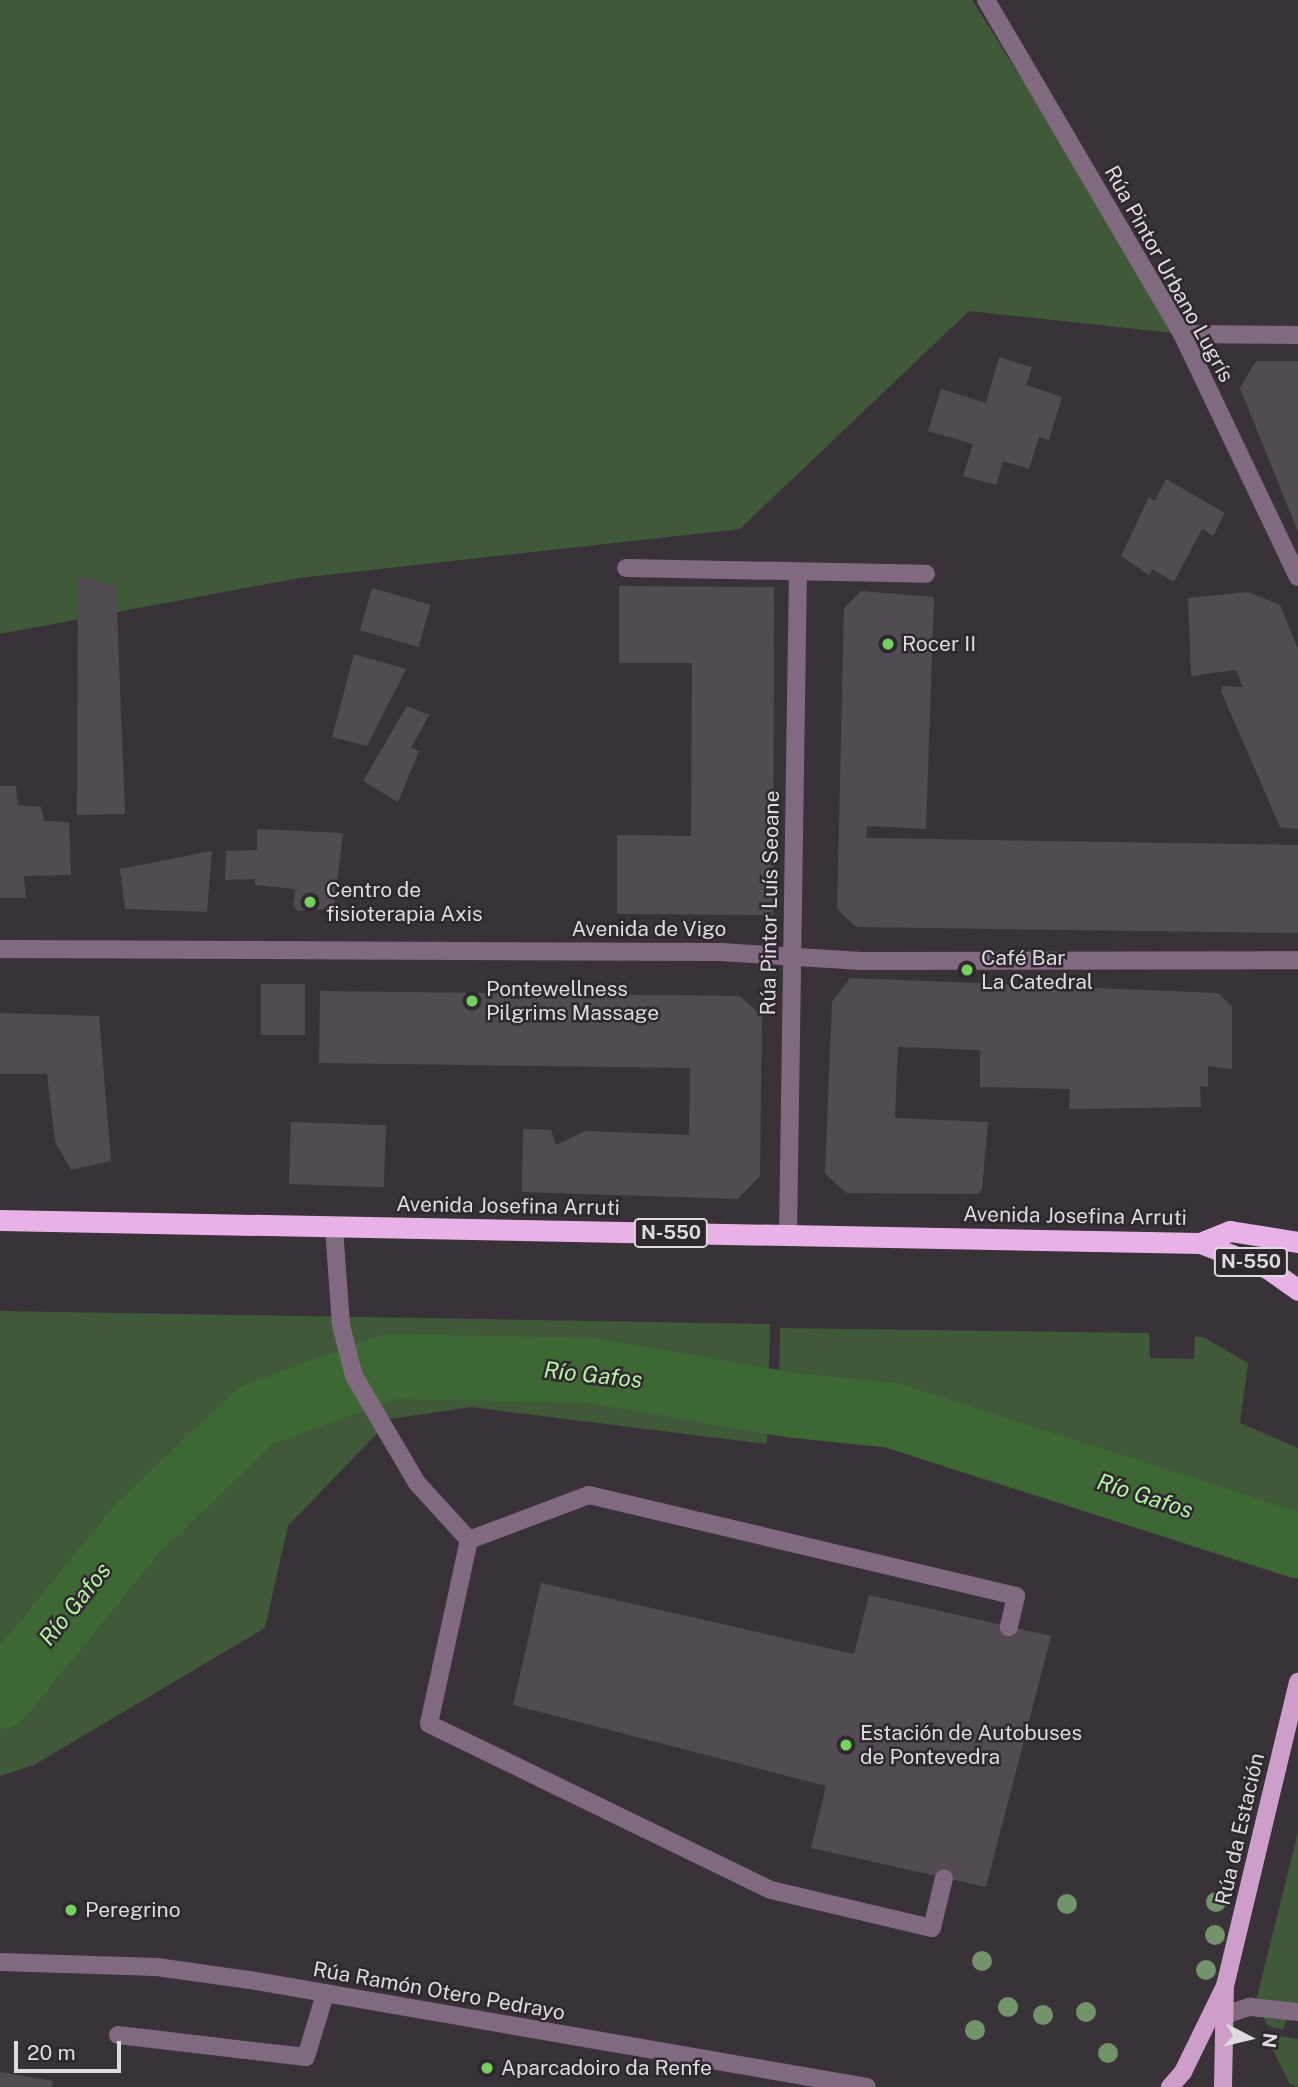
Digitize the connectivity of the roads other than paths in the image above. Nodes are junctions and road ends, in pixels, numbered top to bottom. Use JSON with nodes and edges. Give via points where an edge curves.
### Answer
{"nodes":[{"id":1,"x":986,"y":0,"type":"edge"},
{"id":2,"x":1182,"y":334,"type":"junction"},
{"id":3,"x":1298,"y":335,"type":"edge"},
{"id":4,"x":626,"y":568,"type":"dead end"},
{"id":5,"x":798,"y":572,"type":"junction"},
{"id":6,"x":926,"y":573,"type":"dead end"},
{"id":7,"x":1297,"y":573,"type":"edge"},
{"id":8,"x":0,"y":949,"type":"edge"},
{"id":9,"x":792,"y":955,"type":"junction"},
{"id":10,"x":1298,"y":960,"type":"edge"},
{"id":11,"x":0,"y":1220,"type":"edge"},
{"id":12,"x":334,"y":1228,"type":"junction"},
{"id":13,"x":788,"y":1234,"type":"junction"},
{"id":14,"x":1298,"y":1242,"type":"edge"},
{"id":15,"x":1200,"y":1244,"type":"junction"},
{"id":16,"x":1298,"y":1290,"type":"edge"},
{"id":17,"x":468,"y":1540,"type":"junction"},
{"id":18,"x":1009,"y":1627,"type":"tunnel mouth"},
{"id":19,"x":1298,"y":1682,"type":"edge"},
{"id":20,"x":944,"y":1878,"type":"tunnel mouth"},
{"id":21,"x":0,"y":1962,"type":"edge"},
{"id":22,"x":1225,"y":1986,"type":"junction"},
{"id":23,"x":325,"y":1994,"type":"junction"},
{"id":24,"x":1298,"y":2012,"type":"edge"},
{"id":25,"x":1226,"y":2014,"type":"junction"},
{"id":26,"x":1206,"y":2021,"type":"junction"},
{"id":27,"x":118,"y":2035,"type":"dead end"},
{"id":28,"x":867,"y":2087,"type":"edge"},
{"id":29,"x":1170,"y":2087,"type":"edge"},
{"id":30,"x":1223,"y":2087,"type":"edge"}],
"edges":[{"from":1,"to":2,"type":"street","name":"Rúa Pintor Urbano Lugrís"},
{"from":2,"to":3,"type":"street"},
{"from":2,"to":7,"type":"street","name":"Rúa Pintor Urbano Lugrís"},
{"from":4,"to":5,"type":"street"},
{"from":5,"to":6,"type":"street"},
{"from":5,"to":9,"type":"street","name":"Rúa Pintor Luís Seoane"},
{"from":8,"to":9,"type":"street","name":"Avenida de Vigo"},
{"from":9,"to":10,"type":"street","name":"Avenida de Vigo","via":[[861,961]]},
{"from":9,"to":13,"type":"street","name":"Rúa Pintor Luís Seoane"},
{"from":11,"to":12,"type":"highway","name":"Avenida Josefina Arruti","number":"N-550"},
{"from":12,"to":13,"type":"highway","name":"Avenida Josefina Arruti","number":"N-550"},
{"from":12,"to":17,"type":"street","via":[[335,1266],[354,1376],[387,1438],[418,1483]]},
{"from":13,"to":15,"type":"highway","name":"Avenida Josefina Arruti","number":"N-550"},
{"from":14,"to":15,"type":"highway","via":[[1230,1231]]},
{"from":15,"to":16,"type":"highway","name":"Avenida Josefina Arruti","number":"N-550","via":[[1267,1268]]},
{"from":17,"to":18,"type":"street","via":[[589,1495],[1016,1596]]},
{"from":17,"to":20,"type":"street","via":[[429,1724],[771,1890],[932,1928]]},
{"from":19,"to":22,"type":"main road","name":"Rúa da Estación"},
{"from":21,"to":23,"type":"street","name":"Rúa Ramón Otero Pedrayo","via":[[157,1967]]},
{"from":22,"to":25,"type":"main road","name":"Rúa da Estación"},
{"from":22,"to":26,"type":"main road","name":"Rúa da Estación"},
{"from":23,"to":27,"type":"street","via":[[306,2057]]},
{"from":23,"to":28,"type":"street","name":"Rúa Ramón Otero Pedrayo"},
{"from":24,"to":25,"type":"street","via":[[1264,2006]]},
{"from":25,"to":26,"type":"street"},
{"from":25,"to":30,"type":"main road","name":"Rúa da Estación"},
{"from":26,"to":29,"type":"main road","name":"Rúa da Estación","via":[[1183,2072]]}]}
